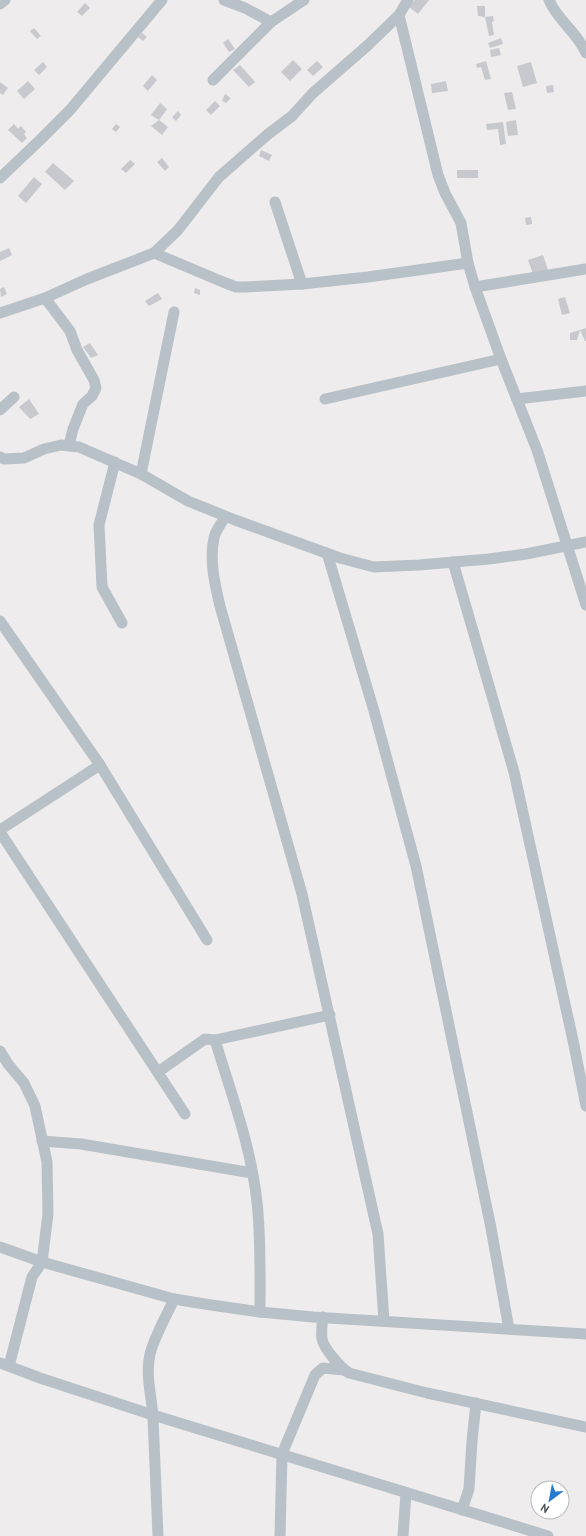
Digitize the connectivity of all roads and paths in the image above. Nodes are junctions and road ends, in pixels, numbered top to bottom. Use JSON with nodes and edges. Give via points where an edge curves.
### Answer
{"nodes":[{"id":1,"x":5,"y":0,"type":"edge"},
{"id":2,"x":162,"y":0,"type":"edge"},
{"id":3,"x":224,"y":0,"type":"edge"},
{"id":4,"x":304,"y":0,"type":"edge"},
{"id":5,"x":408,"y":0,"type":"edge"},
{"id":6,"x":549,"y":0,"type":"edge"},
{"id":7,"x":0,"y":4,"type":"edge"},
{"id":8,"x":399,"y":15,"type":"junction"},
{"id":9,"x":271,"y":22,"type":"junction"},
{"id":10,"x":586,"y":53,"type":"edge"},
{"id":11,"x":213,"y":80,"type":"dead end"},
{"id":12,"x":0,"y":178,"type":"edge"},
{"id":13,"x":275,"y":202,"type":"dead end"},
{"id":14,"x":154,"y":253,"type":"junction"},
{"id":15,"x":468,"y":263,"type":"junction"},
{"id":16,"x":586,"y":269,"type":"edge"},
{"id":17,"x":302,"y":284,"type":"junction"},
{"id":18,"x":476,"y":287,"type":"junction"},
{"id":19,"x":45,"y":298,"type":"junction"},
{"id":20,"x":174,"y":312,"type":"dead end"},
{"id":21,"x":0,"y":313,"type":"edge"},
{"id":22,"x":501,"y":359,"type":"junction"},
{"id":23,"x":586,"y":391,"type":"edge"},
{"id":24,"x":14,"y":398,"type":"dead end"},
{"id":25,"x":325,"y":399,"type":"dead end"},
{"id":26,"x":517,"y":399,"type":"junction"},
{"id":27,"x":0,"y":410,"type":"edge"},
{"id":28,"x":69,"y":445,"type":"junction"},
{"id":29,"x":0,"y":457,"type":"edge"},
{"id":30,"x":115,"y":462,"type":"junction"},
{"id":31,"x":141,"y":474,"type":"junction"},
{"id":32,"x":226,"y":517,"type":"junction"},
{"id":33,"x":586,"y":542,"type":"edge"},
{"id":34,"x":568,"y":546,"type":"junction"},
{"id":35,"x":327,"y":553,"type":"junction"},
{"id":36,"x":453,"y":562,"type":"junction"},
{"id":37,"x":586,"y":605,"type":"edge"},
{"id":38,"x":0,"y":621,"type":"edge"},
{"id":39,"x":122,"y":623,"type":"dead end"},
{"id":40,"x":100,"y":765,"type":"junction"},
{"id":41,"x":0,"y":831,"type":"edge"},
{"id":42,"x":207,"y":940,"type":"dead end"},
{"id":43,"x":330,"y":1014,"type":"junction"},
{"id":44,"x":215,"y":1040,"type":"junction"},
{"id":45,"x":0,"y":1051,"type":"edge"},
{"id":46,"x":158,"y":1072,"type":"junction"},
{"id":47,"x":586,"y":1106,"type":"edge"},
{"id":48,"x":185,"y":1114,"type":"dead end"},
{"id":49,"x":42,"y":1141,"type":"junction"},
{"id":50,"x":252,"y":1172,"type":"junction"},
{"id":51,"x":0,"y":1247,"type":"edge"},
{"id":52,"x":42,"y":1262,"type":"junction"},
{"id":53,"x":174,"y":1299,"type":"junction"},
{"id":54,"x":260,"y":1312,"type":"junction"},
{"id":55,"x":323,"y":1317,"type":"junction"},
{"id":56,"x":384,"y":1321,"type":"junction"},
{"id":57,"x":509,"y":1329,"type":"junction"},
{"id":58,"x":586,"y":1334,"type":"edge"},
{"id":59,"x":5,"y":1365,"type":"edge"},
{"id":60,"x":344,"y":1370,"type":"junction"},
{"id":61,"x":476,"y":1403,"type":"junction"},
{"id":62,"x":153,"y":1415,"type":"junction"},
{"id":63,"x":586,"y":1427,"type":"edge"},
{"id":64,"x":282,"y":1454,"type":"junction"},
{"id":65,"x":406,"y":1493,"type":"junction"},
{"id":66,"x":462,"y":1510,"type":"junction"},
{"id":67,"x":158,"y":1536,"type":"edge"},
{"id":68,"x":280,"y":1536,"type":"edge"},
{"id":69,"x":403,"y":1536,"type":"edge"},
{"id":70,"x":548,"y":1536,"type":"edge"}],
"edges":[{"from":1,"to":7,"type":"street"},
{"from":2,"to":12,"type":"street","via":[[70,110]]},
{"from":3,"to":9,"type":"street"},
{"from":4,"to":9,"type":"street"},
{"from":5,"to":8,"type":"street"},
{"from":6,"to":10,"type":"street"},
{"from":8,"to":14,"type":"street","via":[[313,93],[292,116],[219,177],[178,230]]},
{"from":8,"to":15,"type":"street","via":[[438,175],[461,223]]},
{"from":9,"to":11,"type":"street"},
{"from":13,"to":17,"type":"street"},
{"from":14,"to":17,"type":"street","via":[[245,288]]},
{"from":14,"to":19,"type":"street"},
{"from":15,"to":17,"type":"street"},
{"from":15,"to":18,"type":"street"},
{"from":16,"to":18,"type":"street"},
{"from":18,"to":22,"type":"street"},
{"from":19,"to":21,"type":"street"},
{"from":19,"to":28,"type":"street","via":[[70,331],[96,388],[83,404]]},
{"from":20,"to":31,"type":"street"},
{"from":22,"to":25,"type":"street"},
{"from":22,"to":26,"type":"street"},
{"from":23,"to":26,"type":"street"},
{"from":24,"to":27,"type":"street"},
{"from":26,"to":34,"type":"street","via":[[550,488]]},
{"from":28,"to":29,"type":"street","via":[[44,449],[24,458]]},
{"from":28,"to":30,"type":"street"},
{"from":30,"to":31,"type":"street"},
{"from":30,"to":39,"type":"street","via":[[100,525],[102,587]]},
{"from":31,"to":32,"type":"street","via":[[188,501]]},
{"from":32,"to":35,"type":"street"},
{"from":32,"to":43,"type":"street","via":[[214,538],[214,579],[302,894]]},
{"from":33,"to":34,"type":"street"},
{"from":34,"to":36,"type":"street"},
{"from":34,"to":37,"type":"street"},
{"from":35,"to":36,"type":"street","via":[[374,567]]},
{"from":35,"to":57,"type":"street","via":[[416,866],[491,1228]]},
{"from":36,"to":47,"type":"street","via":[[514,772]]},
{"from":38,"to":40,"type":"street"},
{"from":40,"to":41,"type":"street"},
{"from":40,"to":42,"type":"street"},
{"from":41,"to":46,"type":"street"},
{"from":43,"to":44,"type":"street"},
{"from":43,"to":56,"type":"street","via":[[378,1234]]},
{"from":44,"to":46,"type":"street","via":[[205,1039]]},
{"from":44,"to":50,"type":"street","via":[[245,1136]]},
{"from":45,"to":49,"type":"street","via":[[24,1083],[35,1106]]},
{"from":46,"to":48,"type":"street"},
{"from":49,"to":50,"type":"street","via":[[81,1144]]},
{"from":49,"to":52,"type":"street","via":[[47,1162],[48,1214]]},
{"from":50,"to":54,"type":"street","via":[[261,1248]]},
{"from":51,"to":52,"type":"street"},
{"from":52,"to":53,"type":"street"},
{"from":52,"to":59,"type":"street","via":[[32,1277]]},
{"from":53,"to":54,"type":"street"},
{"from":53,"to":62,"type":"street","via":[[154,1341],[150,1356],[148,1386]]},
{"from":54,"to":55,"type":"street"},
{"from":55,"to":56,"type":"street"},
{"from":55,"to":60,"type":"street","via":[[322,1341]]},
{"from":56,"to":57,"type":"street"},
{"from":57,"to":58,"type":"street"},
{"from":59,"to":62,"type":"street"},
{"from":60,"to":61,"type":"street","via":[[363,1377]]},
{"from":60,"to":64,"type":"street","via":[[323,1368],[315,1376]]},
{"from":61,"to":63,"type":"street"},
{"from":61,"to":66,"type":"street","via":[[470,1489]]},
{"from":62,"to":64,"type":"street"},
{"from":62,"to":67,"type":"street"},
{"from":64,"to":65,"type":"street"},
{"from":64,"to":68,"type":"street"},
{"from":65,"to":66,"type":"street"},
{"from":65,"to":69,"type":"street"},
{"from":66,"to":70,"type":"street"}]}
